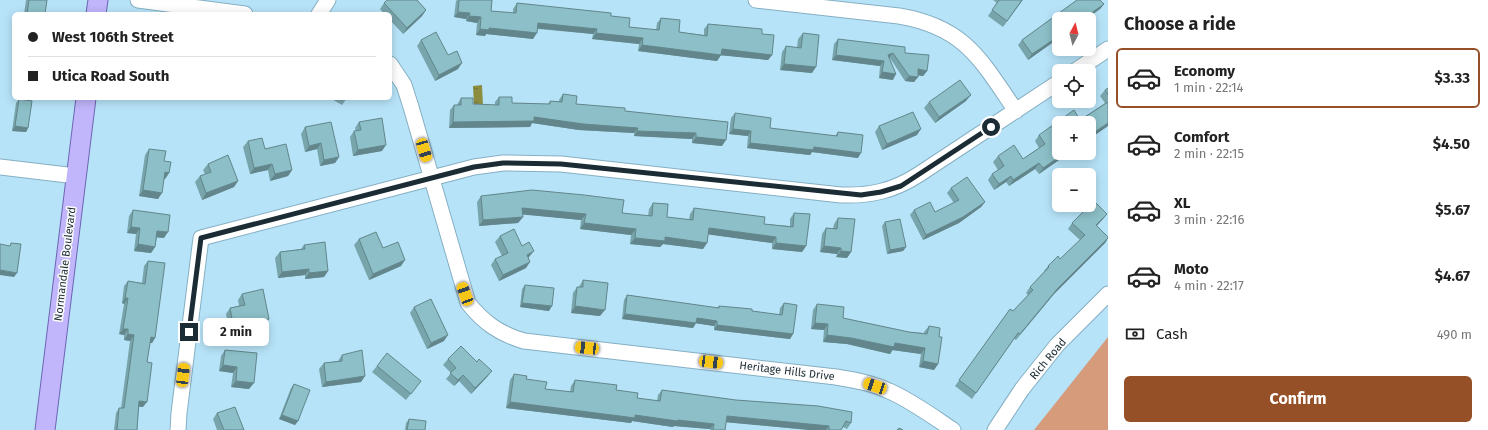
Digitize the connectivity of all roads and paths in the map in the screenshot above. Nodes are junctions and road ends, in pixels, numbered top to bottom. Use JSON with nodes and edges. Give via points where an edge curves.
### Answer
{"nodes":[{"id":1,"x":98,"y":0,"type":"edge"},
{"id":2,"x":138,"y":0,"type":"edge"},
{"id":3,"x":328,"y":0,"type":"edge"},
{"id":4,"x":756,"y":0,"type":"edge"},
{"id":5,"x":96,"y":12,"type":"edge"},
{"id":6,"x":230,"y":12,"type":"edge"},
{"id":7,"x":320,"y":12,"type":"edge"},
{"id":8,"x":1108,"y":49,"type":"edge"},
{"id":9,"x":1086,"y":64,"type":"edge"},
{"id":10,"x":392,"y":67,"type":"edge"},
{"id":11,"x":1052,"y":87,"type":"edge"},
{"id":12,"x":86,"y":100,"type":"edge"},
{"id":13,"x":1016,"y":111,"type":"junction"},
{"id":14,"x":0,"y":167,"type":"edge"},
{"id":15,"x":76,"y":176,"type":"junction"},
{"id":16,"x":432,"y":178,"type":"junction"},
{"id":17,"x":1108,"y":294,"type":"edge"},
{"id":18,"x":45,"y":430,"type":"edge"},
{"id":19,"x":178,"y":430,"type":"edge"},
{"id":20,"x":953,"y":430,"type":"edge"},
{"id":21,"x":995,"y":430,"type":"edge"}],
"edges":[{"from":1,"to":5,"type":"main road"},
{"from":2,"to":6,"type":"street"},
{"from":3,"to":7,"type":"street"},
{"from":4,"to":13,"type":"street","via":[[899,16],[919,19],[940,27],[974,52]]},
{"from":8,"to":9,"type":"street"},
{"from":10,"to":16,"type":"street","name":"Heritage Hills Drive","via":[[404,85]]},
{"from":11,"to":13,"type":"street"},
{"from":12,"to":15,"type":"main road","name":"Normandale Boulevard"},
{"from":13,"to":16,"type":"street","via":[[901,186],[861,195],[532,162],[474,167]]},
{"from":14,"to":15,"type":"street"},
{"from":15,"to":18,"type":"main road","name":"Normandale Boulevard"},
{"from":16,"to":19,"type":"street","via":[[201,238],[178,413]]},
{"from":16,"to":20,"type":"street","name":"Heritage Hills Drive","via":[[468,303],[492,328],[508,336],[524,341],[862,381],[888,390],[913,403]]},
{"from":17,"to":21,"type":"street","name":"Rich Road","via":[[1057,346],[1022,389]]}]}
